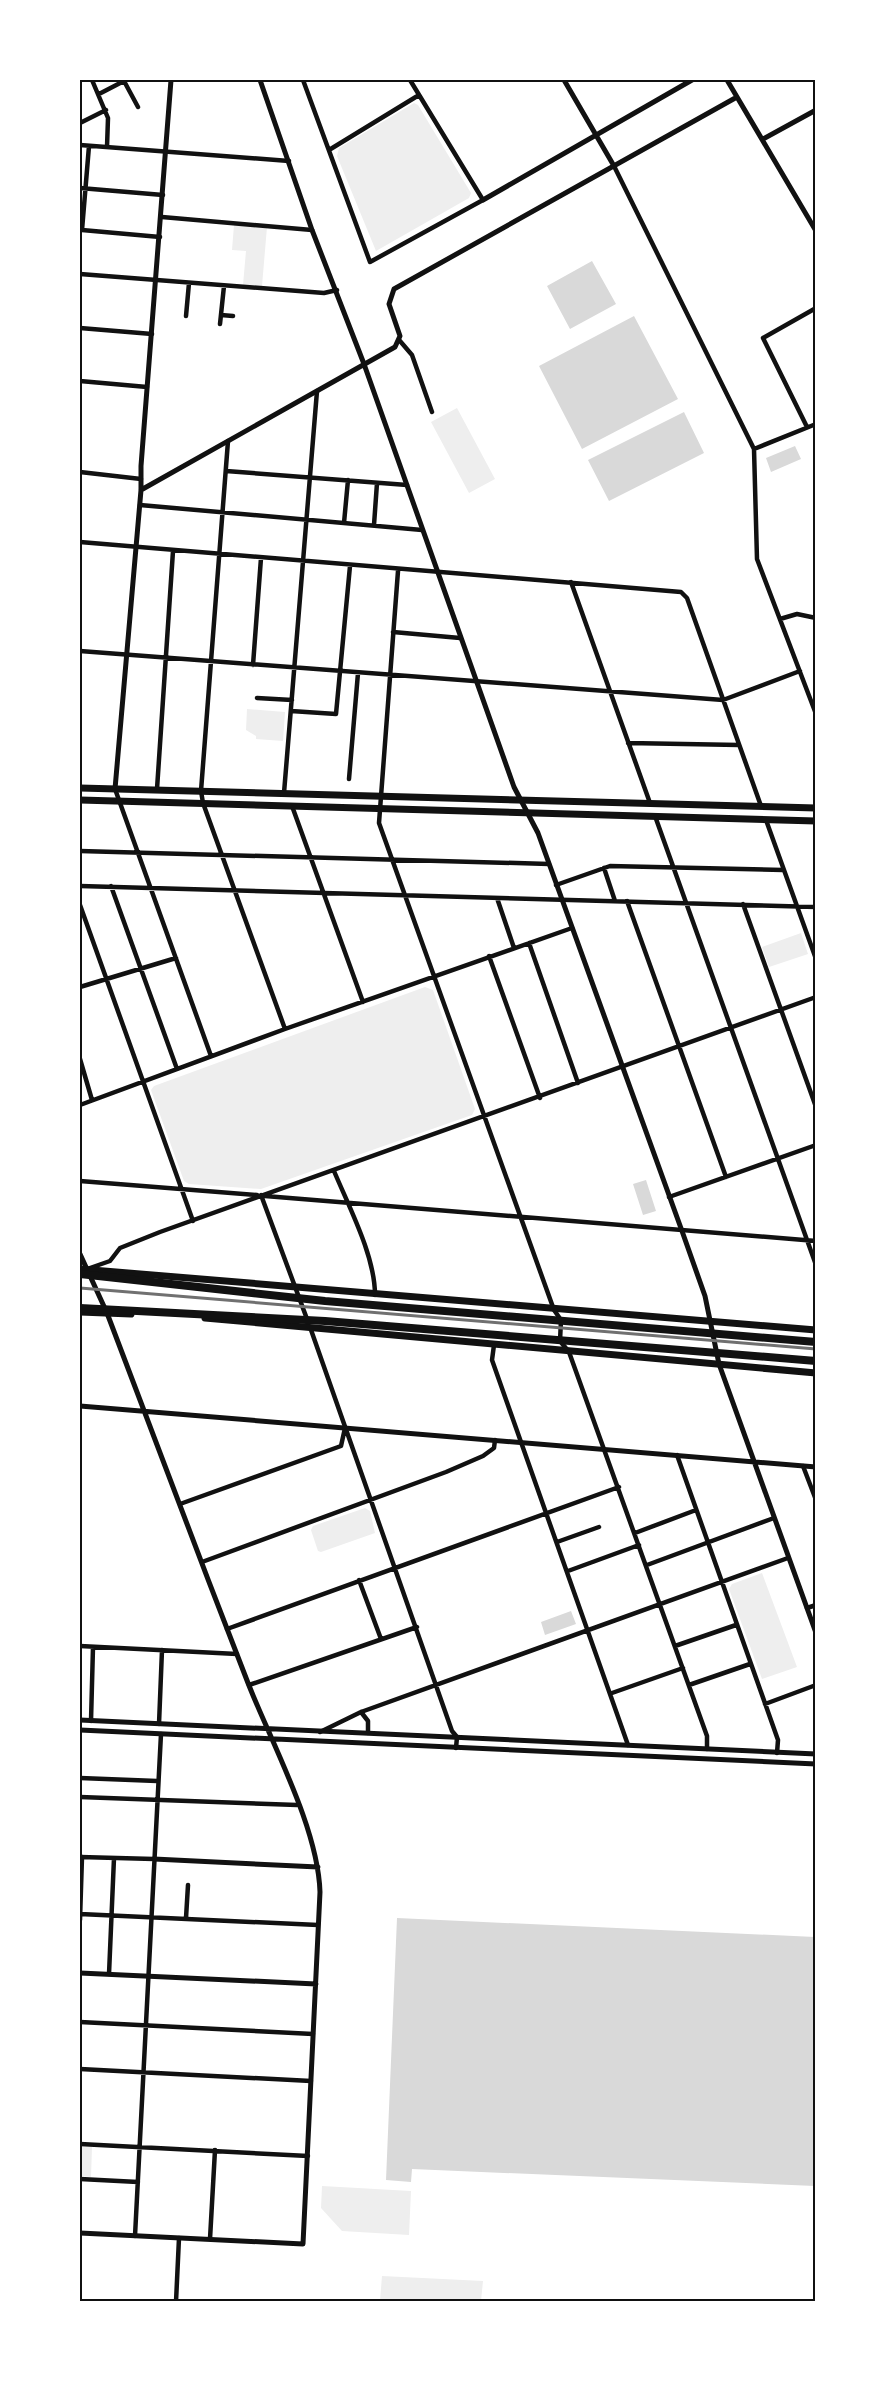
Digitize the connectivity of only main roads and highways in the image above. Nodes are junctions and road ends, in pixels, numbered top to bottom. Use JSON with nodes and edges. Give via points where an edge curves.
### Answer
{"nodes":[{"id":1,"x":80,"y":788,"type":"edge"},
{"id":2,"x":80,"y":800,"type":"edge"},
{"id":3,"x":816,"y":808,"type":"edge"},
{"id":4,"x":816,"y":821,"type":"edge"},
{"id":5,"x":82,"y":1271,"type":"edge"},
{"id":6,"x":80,"y":1310,"type":"edge"},
{"id":7,"x":816,"y":1330,"type":"edge"},
{"id":8,"x":816,"y":1342,"type":"edge"},
{"id":9,"x":816,"y":1361,"type":"edge"},
{"id":10,"x":816,"y":1373,"type":"edge"}],
"edges":[{"from":1,"to":3,"type":"main road"},
{"from":2,"to":4,"type":"main road"},
{"from":5,"to":7,"type":"main road"},
{"from":5,"to":8,"type":"highway","via":[[336,1302]]},
{"from":6,"to":9,"type":"highway","via":[[336,1322]]},
{"from":6,"to":10,"type":"main road"}]}
